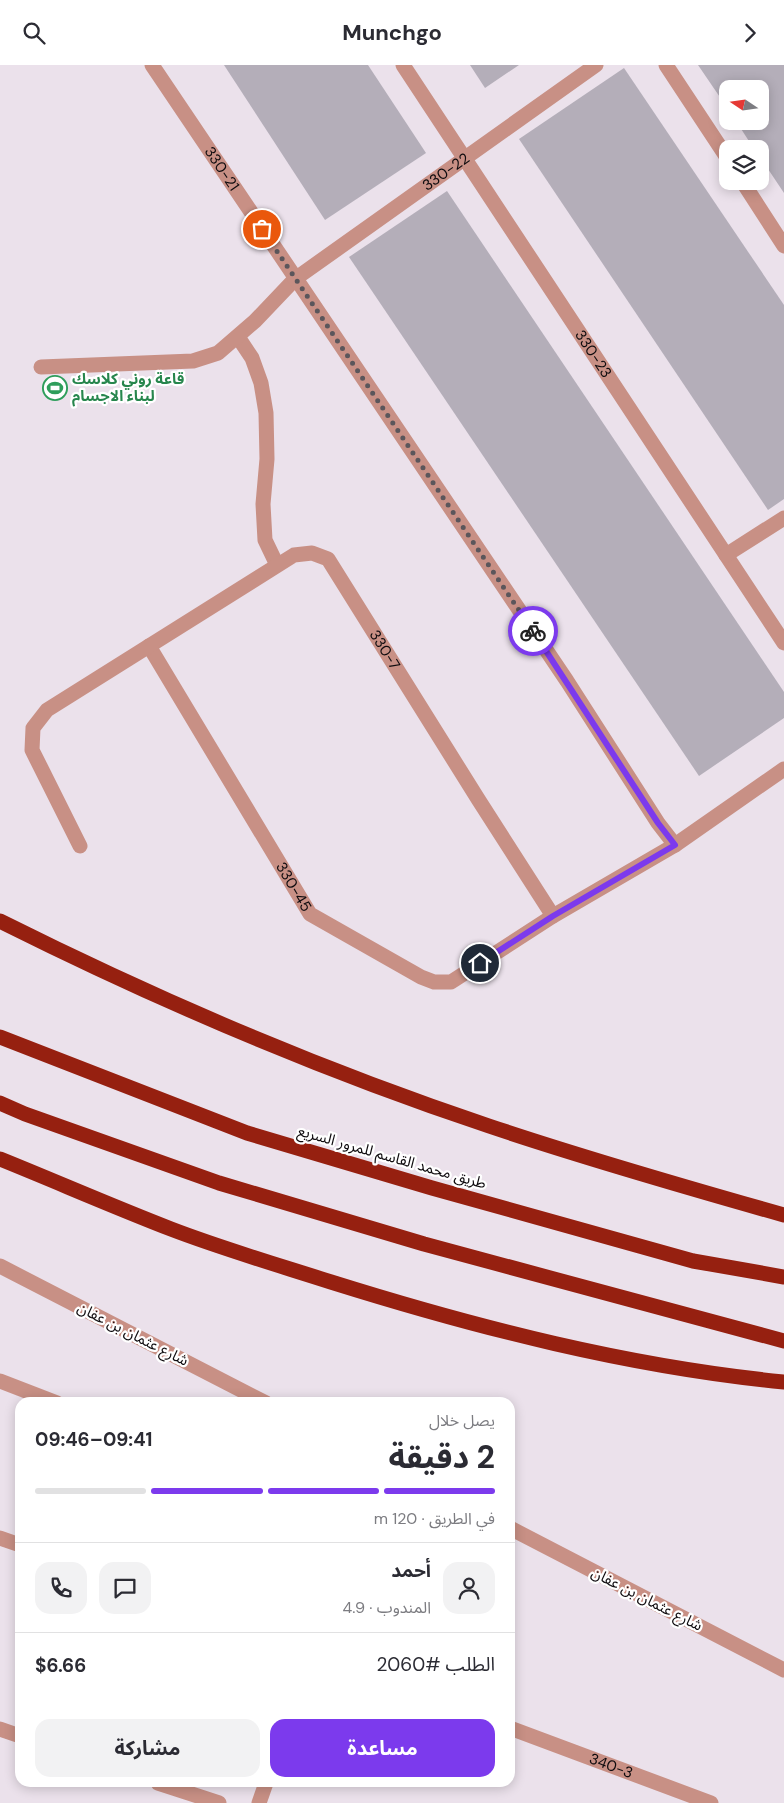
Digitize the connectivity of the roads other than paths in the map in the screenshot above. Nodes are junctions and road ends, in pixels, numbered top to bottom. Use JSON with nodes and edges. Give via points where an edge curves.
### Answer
{"nodes":[{"id":1,"x":152,"y":65,"type":"edge"},
{"id":2,"x":404,"y":65,"type":"edge"},
{"id":3,"x":596,"y":65,"type":"edge"},
{"id":4,"x":666,"y":65,"type":"edge"},
{"id":5,"x":719,"y":145,"type":"edge"},
{"id":6,"x":465,"y":158,"type":"junction"},
{"id":7,"x":748,"y":190,"type":"edge"},
{"id":8,"x":784,"y":246,"type":"edge"},
{"id":9,"x":295,"y":279,"type":"junction"},
{"id":10,"x":238,"y":337,"type":"junction"},
{"id":11,"x":41,"y":367,"type":"dead end"},
{"id":12,"x":784,"y":518,"type":"edge"},
{"id":13,"x":726,"y":555,"type":"junction"},
{"id":14,"x":277,"y":565,"type":"junction"},
{"id":15,"x":784,"y":643,"type":"edge"},
{"id":16,"x":149,"y":646,"type":"junction"},
{"id":17,"x":784,"y":769,"type":"edge"},
{"id":18,"x":675,"y":845,"type":"junction"},
{"id":19,"x":80,"y":847,"type":"dead end"},
{"id":20,"x":553,"y":916,"type":"junction"},
{"id":21,"x":0,"y":921,"type":"edge"},
{"id":22,"x":0,"y":1037,"type":"edge"},
{"id":23,"x":0,"y":1103,"type":"edge"},
{"id":24,"x":0,"y":1159,"type":"edge"},
{"id":25,"x":784,"y":1215,"type":"edge"},
{"id":26,"x":0,"y":1266,"type":"edge"},
{"id":27,"x":784,"y":1277,"type":"edge"},
{"id":28,"x":784,"y":1341,"type":"edge"},
{"id":29,"x":0,"y":1381,"type":"edge"},
{"id":30,"x":784,"y":1382,"type":"edge"},
{"id":31,"x":41,"y":1397,"type":"edge"},
{"id":32,"x":254,"y":1397,"type":"edge"},
{"id":33,"x":515,"y":1531,"type":"edge"},
{"id":34,"x":0,"y":1538,"type":"edge"},
{"id":35,"x":15,"y":1543,"type":"edge"},
{"id":36,"x":784,"y":1670,"type":"edge"},
{"id":37,"x":0,"y":1729,"type":"edge"},
{"id":38,"x":515,"y":1730,"type":"edge"},
{"id":39,"x":15,"y":1734,"type":"edge"},
{"id":40,"x":170,"y":1787,"type":"edge"},
{"id":41,"x":265,"y":1787,"type":"edge"},
{"id":42,"x":219,"y":1803,"type":"edge"},
{"id":43,"x":259,"y":1803,"type":"edge"},
{"id":44,"x":712,"y":1803,"type":"edge"}],
"edges":[{"from":1,"to":9,"type":"street","name":"330-21"},
{"from":2,"to":6,"type":"street","name":"330-23"},
{"from":3,"to":6,"type":"street","name":"330-22"},
{"from":4,"to":5,"type":"street"},
{"from":6,"to":9,"type":"street","name":"330-22"},
{"from":6,"to":13,"type":"street","name":"330-23"},
{"from":7,"to":8,"type":"street"},
{"from":9,"to":10,"type":"street","name":"330-22"},
{"from":9,"to":18,"type":"street","name":"330-21"},
{"from":10,"to":11,"type":"street","name":"330-22","via":[[218,353],[193,361]]},
{"from":10,"to":14,"type":"street","via":[[252,358],[261,383],[266,413],[263,504],[266,540]]},
{"from":12,"to":13,"type":"street"},
{"from":13,"to":15,"type":"street","name":"330-23"},
{"from":14,"to":16,"type":"street","name":"330-7"},
{"from":14,"to":20,"type":"street","name":"330-7","via":[[294,555],[312,553],[328,559]]},
{"from":16,"to":19,"type":"street","name":"330-7","via":[[47,710],[33,728],[32,750]]},
{"from":16,"to":20,"type":"street","name":"330-45","via":[[310,914],[434,982],[451,981]]},
{"from":17,"to":18,"type":"street","name":"330-45"},
{"from":18,"to":20,"type":"street","name":"330-45"},
{"from":21,"to":25,"type":"highway","via":[[232,1029],[403,1096],[575,1154]]},
{"from":22,"to":27,"type":"highway","name":"طريق محمد القاسم للمرور السريع","via":[[247,1133],[693,1261]]},
{"from":23,"to":28,"type":"highway","via":[[219,1183],[424,1244]]},
{"from":24,"to":30,"type":"highway","via":[[173,1230],[467,1323],[654,1363]]},
{"from":26,"to":32,"type":"street","name":"شارع عثمان بن عفان"},
{"from":29,"to":31,"type":"street"},
{"from":33,"to":36,"type":"street","name":"شارع عثمان بن عفان"},
{"from":34,"to":35,"type":"street"},
{"from":37,"to":39,"type":"street"},
{"from":38,"to":44,"type":"street","name":"340-3"},
{"from":40,"to":42,"type":"street"},
{"from":41,"to":43,"type":"street"}]}
